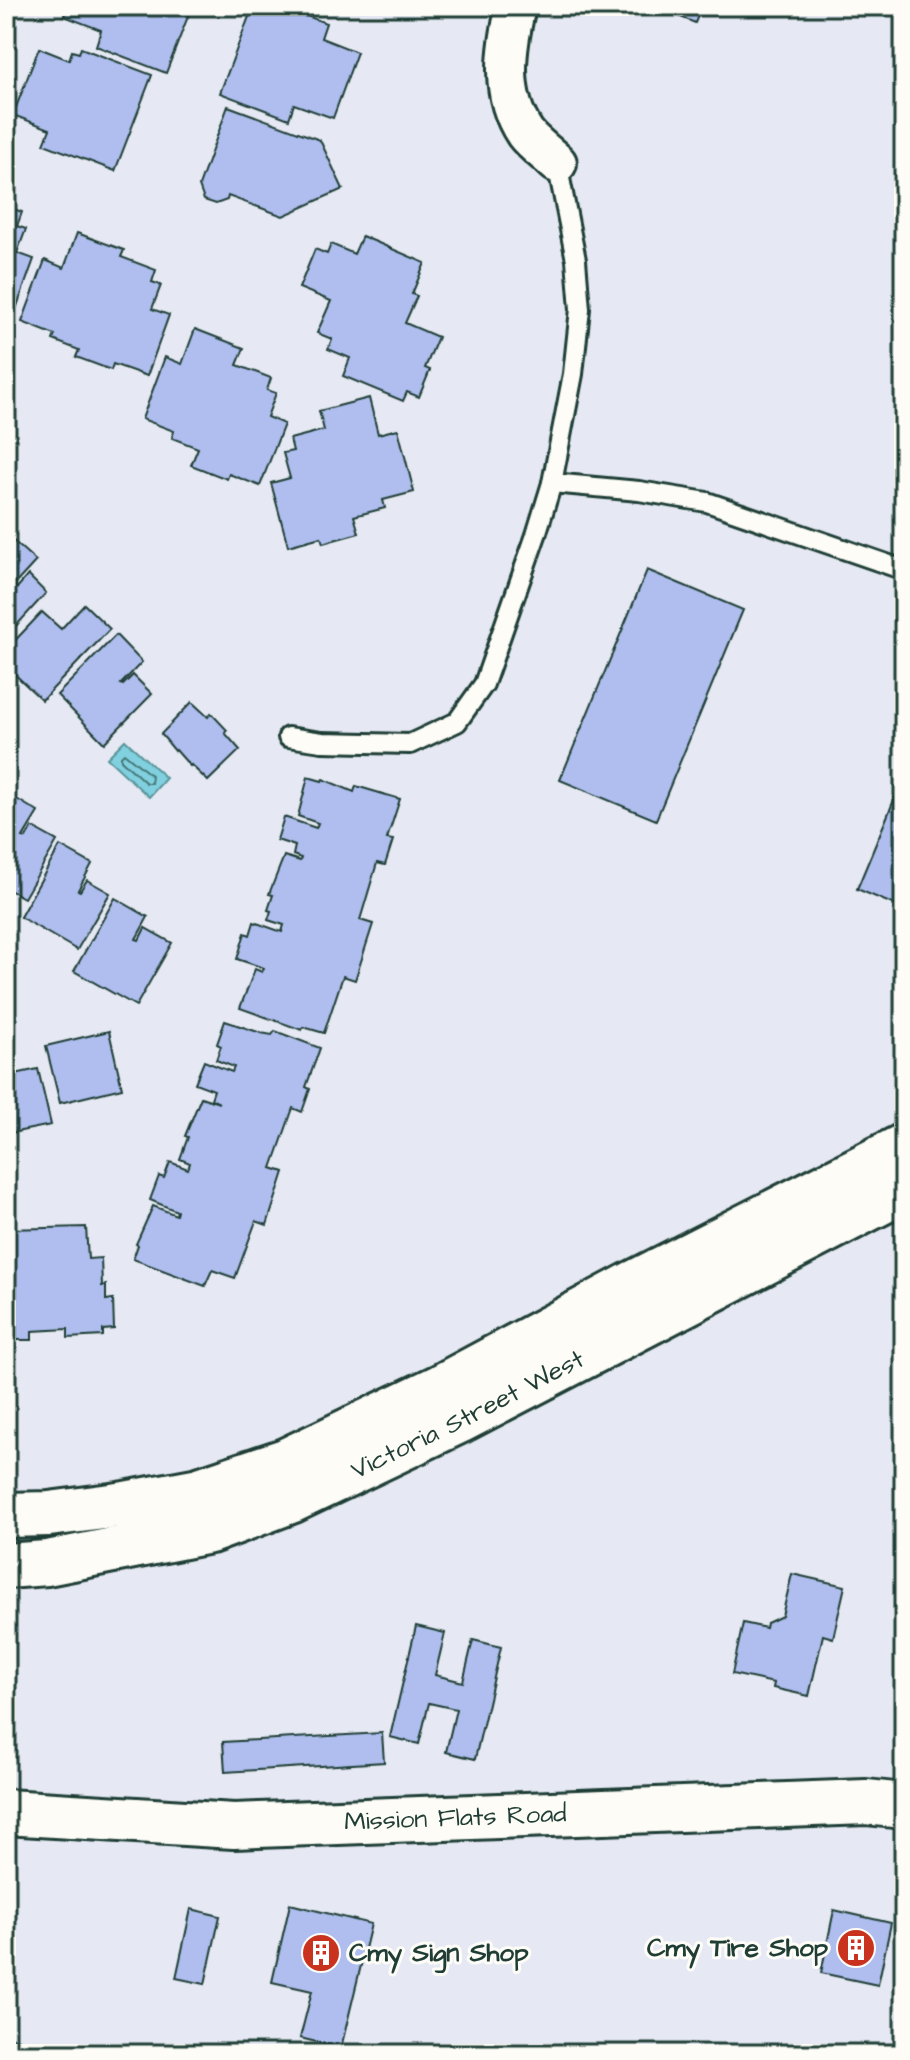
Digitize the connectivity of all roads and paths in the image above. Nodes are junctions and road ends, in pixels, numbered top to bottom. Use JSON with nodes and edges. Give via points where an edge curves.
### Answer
{"nodes":[{"id":1,"x":516,"y":6,"type":"edge"},
{"id":2,"x":557,"y":163,"type":"joint"},
{"id":3,"x":552,"y":483,"type":"junction"},
{"id":4,"x":904,"y":570,"type":"edge"},
{"id":5,"x":288,"y":737,"type":"dead end"},
{"id":6,"x":904,"y":1146,"type":"edge"},
{"id":7,"x":904,"y":1190,"type":"edge"},
{"id":8,"x":6,"y":1515,"type":"edge"},
{"id":9,"x":6,"y":1566,"type":"edge"},
{"id":10,"x":904,"y":1806,"type":"edge"},
{"id":11,"x":6,"y":1812,"type":"edge"}],
"edges":[{"from":1,"to":2,"type":"street","via":[[506,73],[510,104],[526,135]]},
{"from":2,"to":3,"type":"lane","via":[[580,309]]},
{"from":3,"to":4,"type":"lane","via":[[707,502]]},
{"from":3,"to":5,"type":"lane","via":[[484,684],[457,722],[410,744]]},
{"from":6,"to":8,"type":"main road","name":"Victoria Street West","via":[[442,1386],[285,1461],[199,1490],[119,1505]]},
{"from":7,"to":9,"type":"main road","name":"Victoria Street West","via":[[459,1421],[293,1500],[210,1531]]},
{"from":10,"to":11,"type":"main road","name":"Mission Flats Road","via":[[866,1802],[234,1826]]}]}
